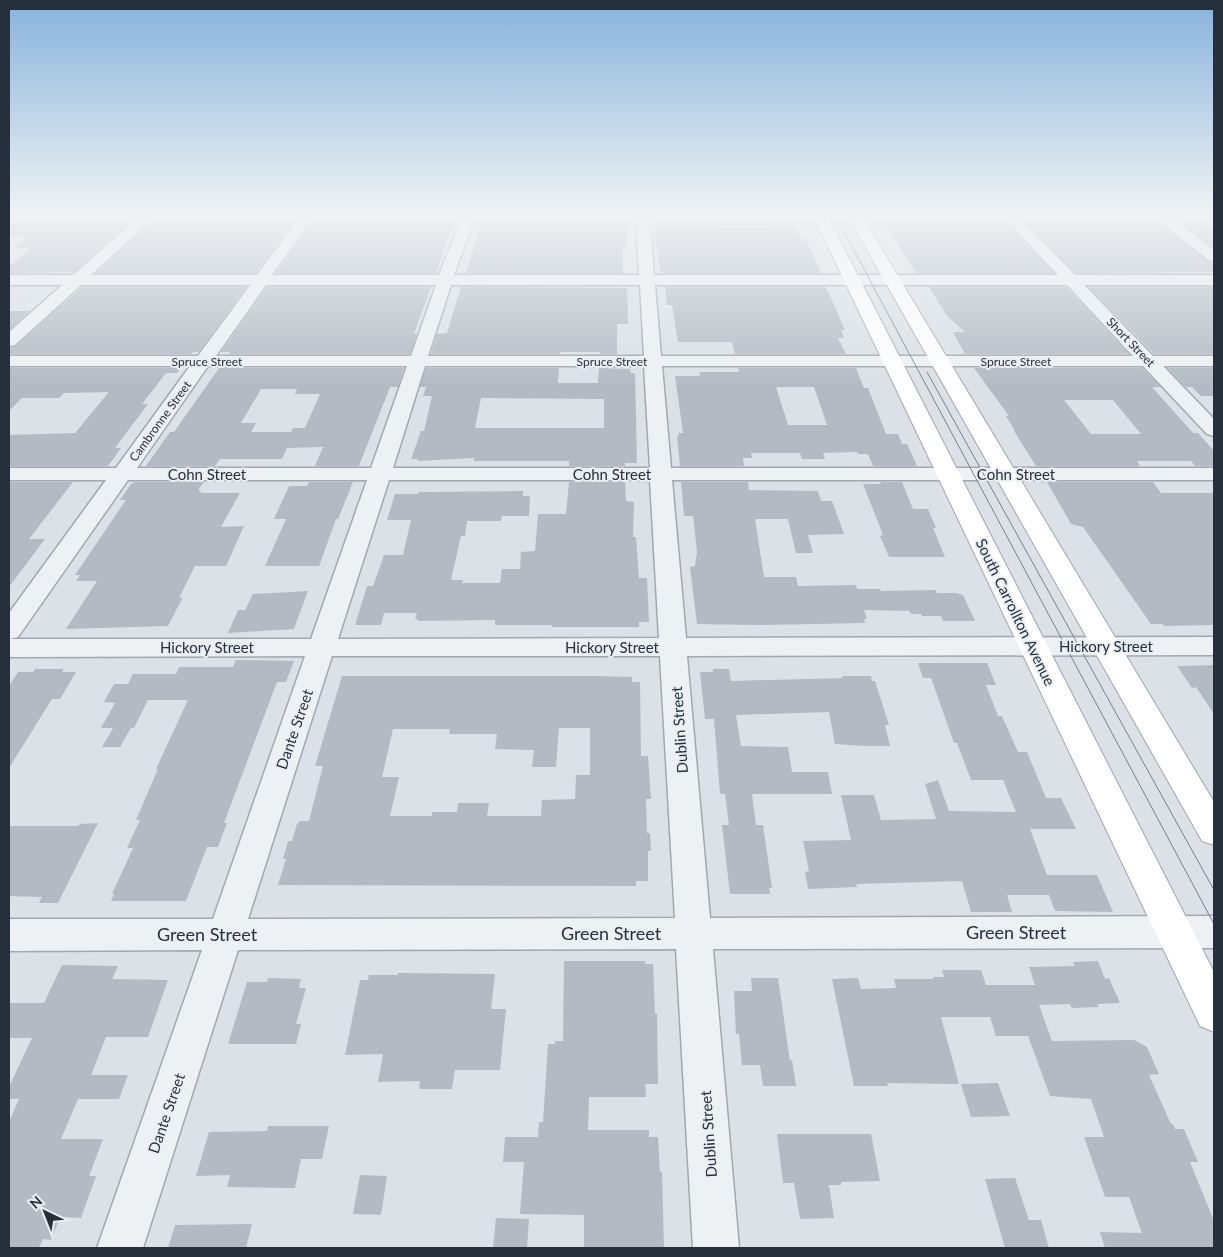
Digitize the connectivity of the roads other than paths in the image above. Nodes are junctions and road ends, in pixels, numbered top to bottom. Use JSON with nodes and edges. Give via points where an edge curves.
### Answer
{"nodes":[{"id":1,"x":88,"y":270,"type":"edge"},
{"id":2,"x":268,"y":270,"type":"edge"},
{"id":3,"x":449,"y":270,"type":"edge"},
{"id":4,"x":646,"y":270,"type":"edge"},
{"id":5,"x":847,"y":270,"type":"edge"},
{"id":6,"x":886,"y":270,"type":"edge"},
{"id":7,"x":1061,"y":270,"type":"edge"},
{"id":8,"x":9,"y":280,"type":"edge"},
{"id":9,"x":77,"y":280,"type":"junction"},
{"id":10,"x":261,"y":280,"type":"junction"},
{"id":11,"x":445,"y":280,"type":"junction"},
{"id":12,"x":647,"y":280,"type":"junction"},
{"id":13,"x":852,"y":280,"type":"junction"},
{"id":14,"x":892,"y":280,"type":"junction"},
{"id":15,"x":1071,"y":280,"type":"junction"},
{"id":16,"x":1214,"y":280,"type":"edge"},
{"id":17,"x":9,"y":341,"type":"edge"},
{"id":18,"x":9,"y":361,"type":"edge"},
{"id":19,"x":203,"y":361,"type":"junction"},
{"id":20,"x":418,"y":361,"type":"junction"},
{"id":21,"x":652,"y":361,"type":"junction"},
{"id":22,"x":892,"y":361,"type":"junction"},
{"id":23,"x":940,"y":361,"type":"junction"},
{"id":24,"x":1148,"y":361,"type":"junction"},
{"id":25,"x":1214,"y":361,"type":"edge"},
{"id":26,"x":1214,"y":430,"type":"edge"},
{"id":27,"x":9,"y":474,"type":"edge"},
{"id":28,"x":121,"y":474,"type":"junction"},
{"id":29,"x":380,"y":474,"type":"junction"},
{"id":30,"x":661,"y":474,"type":"junction"},
{"id":31,"x":948,"y":474,"type":"junction"},
{"id":32,"x":1006,"y":474,"type":"junction"},
{"id":33,"x":1214,"y":474,"type":"edge"},
{"id":34,"x":9,"y":631,"type":"edge"},
{"id":35,"x":673,"y":646,"type":"junction"},
{"id":36,"x":1033,"y":646,"type":"junction"},
{"id":37,"x":1106,"y":646,"type":"junction"},
{"id":38,"x":1214,"y":646,"type":"edge"},
{"id":39,"x":322,"y":647,"type":"junction"},
{"id":40,"x":9,"y":648,"type":"edge"},
{"id":41,"x":1214,"y":832,"type":"edge"},
{"id":42,"x":1174,"y":932,"type":"junction"},
{"id":43,"x":1214,"y":932,"type":"edge"},
{"id":44,"x":694,"y":933,"type":"junction"},
{"id":45,"x":226,"y":934,"type":"junction"},
{"id":46,"x":9,"y":935,"type":"edge"},
{"id":47,"x":1214,"y":1013,"type":"edge"},
{"id":48,"x":120,"y":1248,"type":"edge"},
{"id":49,"x":716,"y":1248,"type":"edge"}],
"edges":[{"from":1,"to":9,"type":"street"},
{"from":2,"to":10,"type":"street","name":"Cambronne Street"},
{"from":3,"to":11,"type":"street","name":"Dante Street"},
{"from":4,"to":12,"type":"street","name":"Dublin Street"},
{"from":5,"to":13,"type":"main road","name":"South Carrollton Avenue"},
{"from":6,"to":14,"type":"main road"},
{"from":7,"to":15,"type":"street","name":"Short Street"},
{"from":8,"to":9,"type":"street"},
{"from":9,"to":10,"type":"street"},
{"from":9,"to":17,"type":"street"},
{"from":10,"to":11,"type":"street"},
{"from":10,"to":19,"type":"street","name":"Cambronne Street"},
{"from":11,"to":12,"type":"street"},
{"from":11,"to":20,"type":"street","name":"Dante Street"},
{"from":12,"to":13,"type":"street"},
{"from":12,"to":21,"type":"street","name":"Dublin Street"},
{"from":13,"to":14,"type":"street"},
{"from":13,"to":22,"type":"main road","name":"South Carrollton Avenue"},
{"from":14,"to":15,"type":"street"},
{"from":14,"to":23,"type":"main road"},
{"from":15,"to":16,"type":"street"},
{"from":15,"to":24,"type":"street","name":"Short Street"},
{"from":18,"to":19,"type":"street","name":"Spruce Street"},
{"from":19,"to":20,"type":"street","name":"Spruce Street"},
{"from":19,"to":28,"type":"street","name":"Cambronne Street"},
{"from":20,"to":21,"type":"street","name":"Spruce Street"},
{"from":20,"to":29,"type":"street","name":"Dante Street"},
{"from":21,"to":22,"type":"street","name":"Spruce Street"},
{"from":21,"to":30,"type":"street","name":"Dublin Street"},
{"from":22,"to":23,"type":"street","name":"Spruce Street"},
{"from":22,"to":31,"type":"main road","name":"South Carrollton Avenue"},
{"from":23,"to":24,"type":"street","name":"Spruce Street"},
{"from":23,"to":32,"type":"main road"},
{"from":24,"to":25,"type":"street","name":"Spruce Street"},
{"from":24,"to":26,"type":"street","name":"Short Street"},
{"from":27,"to":28,"type":"street","name":"Cohn Street"},
{"from":28,"to":29,"type":"street","name":"Cohn Street"},
{"from":28,"to":34,"type":"street","name":"Cambronne Street"},
{"from":29,"to":30,"type":"street","name":"Cohn Street"},
{"from":29,"to":39,"type":"street","name":"Dante Street"},
{"from":30,"to":31,"type":"street","name":"Cohn Street"},
{"from":30,"to":35,"type":"street","name":"Dublin Street"},
{"from":31,"to":32,"type":"street","name":"Cohn Street"},
{"from":31,"to":36,"type":"main road","name":"South Carrollton Avenue"},
{"from":32,"to":33,"type":"street","name":"Cohn Street"},
{"from":32,"to":37,"type":"main road"},
{"from":35,"to":36,"type":"street","name":"Hickory Street"},
{"from":35,"to":39,"type":"street","name":"Hickory Street"},
{"from":35,"to":44,"type":"street","name":"Dublin Street"},
{"from":36,"to":37,"type":"street","name":"Hickory Street"},
{"from":36,"to":42,"type":"main road","name":"South Carrollton Avenue"},
{"from":37,"to":38,"type":"street","name":"Hickory Street"},
{"from":37,"to":41,"type":"main road"},
{"from":39,"to":40,"type":"street","name":"Hickory Street"},
{"from":39,"to":45,"type":"street","name":"Dante Street"},
{"from":42,"to":43,"type":"street","name":"Green Street"},
{"from":42,"to":44,"type":"street","name":"Green Street"},
{"from":42,"to":47,"type":"main road","name":"South Carrollton Avenue"},
{"from":44,"to":45,"type":"street","name":"Green Street"},
{"from":44,"to":49,"type":"street","name":"Dublin Street"},
{"from":45,"to":46,"type":"street","name":"Green Street"},
{"from":45,"to":48,"type":"street","name":"Dante Street"}]}
